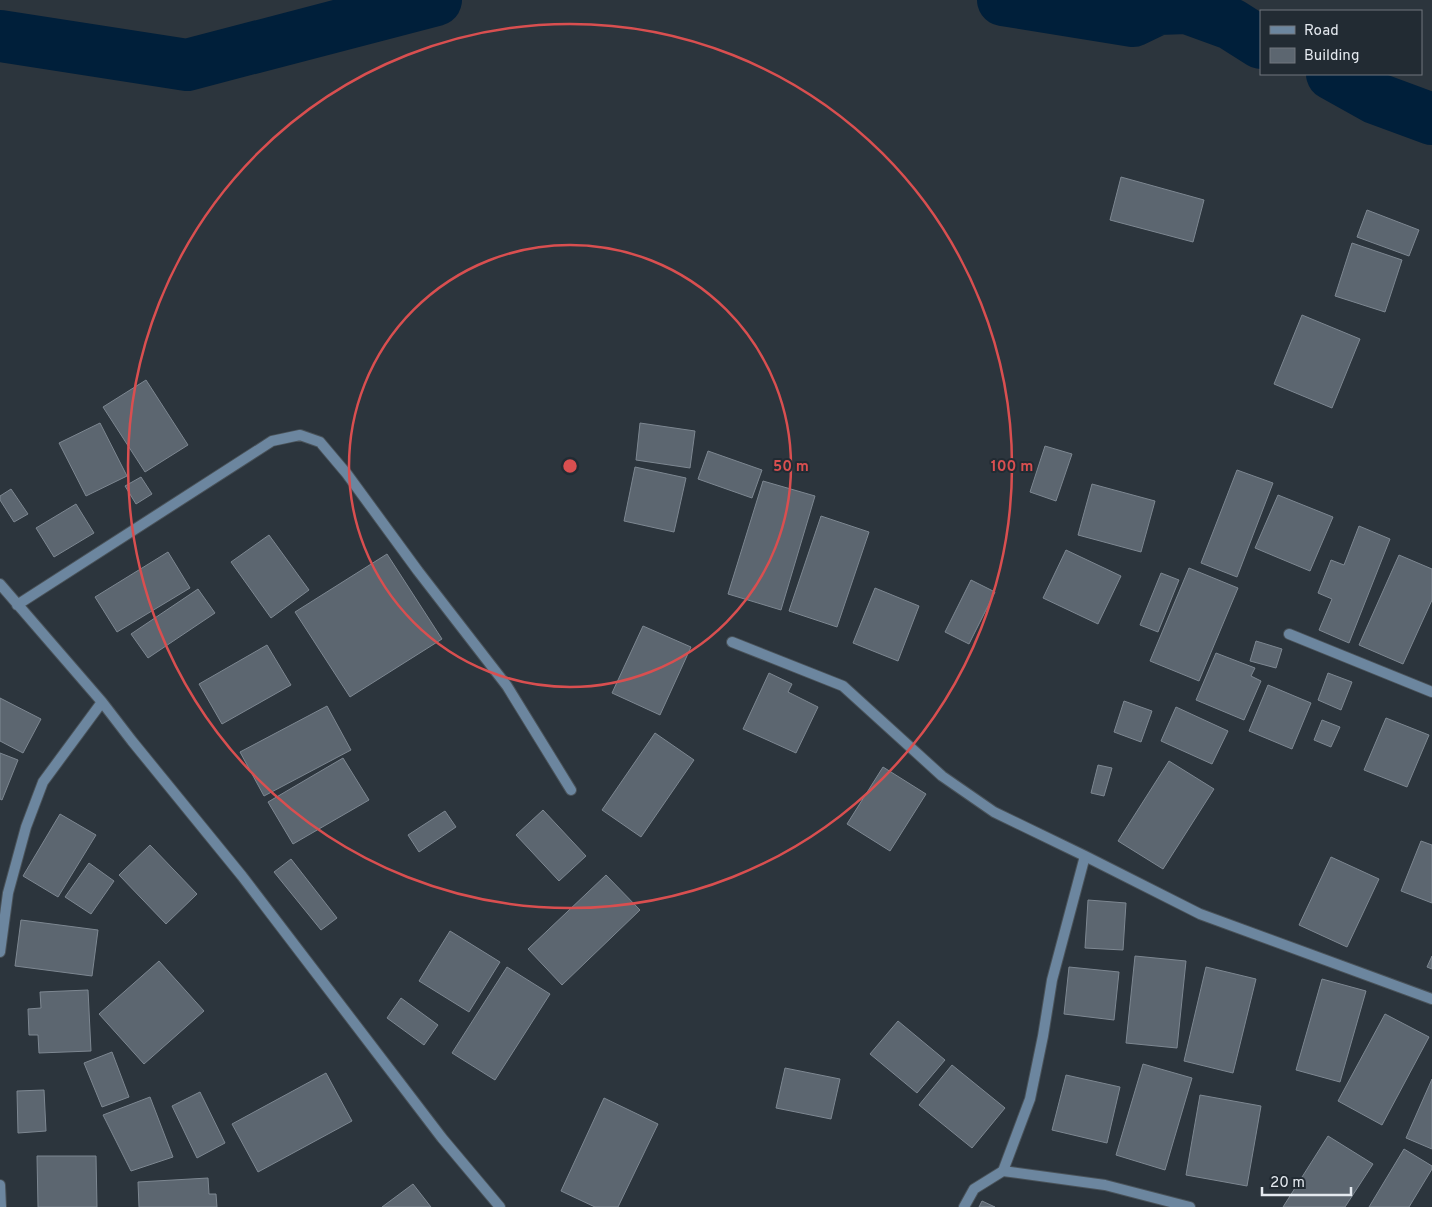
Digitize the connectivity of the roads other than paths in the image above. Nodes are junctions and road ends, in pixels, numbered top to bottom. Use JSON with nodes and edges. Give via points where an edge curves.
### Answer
{"nodes":[{"id":1,"x":0,"y":584,"type":"edge"},
{"id":2,"x":17,"y":605,"type":"junction"},
{"id":3,"x":1289,"y":634,"type":"dead end"},
{"id":4,"x":732,"y":642,"type":"dead end"},
{"id":5,"x":1432,"y":692,"type":"edge"},
{"id":6,"x":102,"y":702,"type":"junction"},
{"id":7,"x":571,"y":790,"type":"dead end"},
{"id":8,"x":1085,"y":856,"type":"junction"},
{"id":9,"x":0,"y":952,"type":"edge"},
{"id":10,"x":1432,"y":999,"type":"edge"},
{"id":11,"x":1003,"y":1171,"type":"junction"},
{"id":12,"x":0,"y":1185,"type":"edge"},
{"id":13,"x":2,"y":1207,"type":"edge"},
{"id":14,"x":500,"y":1207,"type":"edge"},
{"id":15,"x":964,"y":1207,"type":"edge"},
{"id":16,"x":1190,"y":1207,"type":"edge"}],
"edges":[{"from":1,"to":2,"type":"street"},
{"from":2,"to":6,"type":"street"},
{"from":2,"to":7,"type":"street","via":[[272,441],[300,435],[320,442],[347,474],[507,686]]},
{"from":3,"to":5,"type":"street"},
{"from":4,"to":8,"type":"street","via":[[843,686],[942,776],[979,802]]},
{"from":6,"to":9,"type":"street","via":[[43,782],[26,827],[8,893]]},
{"from":6,"to":14,"type":"street","via":[[242,876],[442,1138]]},
{"from":8,"to":10,"type":"street","via":[[1200,914]]},
{"from":8,"to":11,"type":"street","via":[[1052,980],[1030,1099]]},
{"from":11,"to":15,"type":"street","via":[[974,1189]]},
{"from":11,"to":16,"type":"street","via":[[1105,1185]]},
{"from":12,"to":13,"type":"street"}]}
